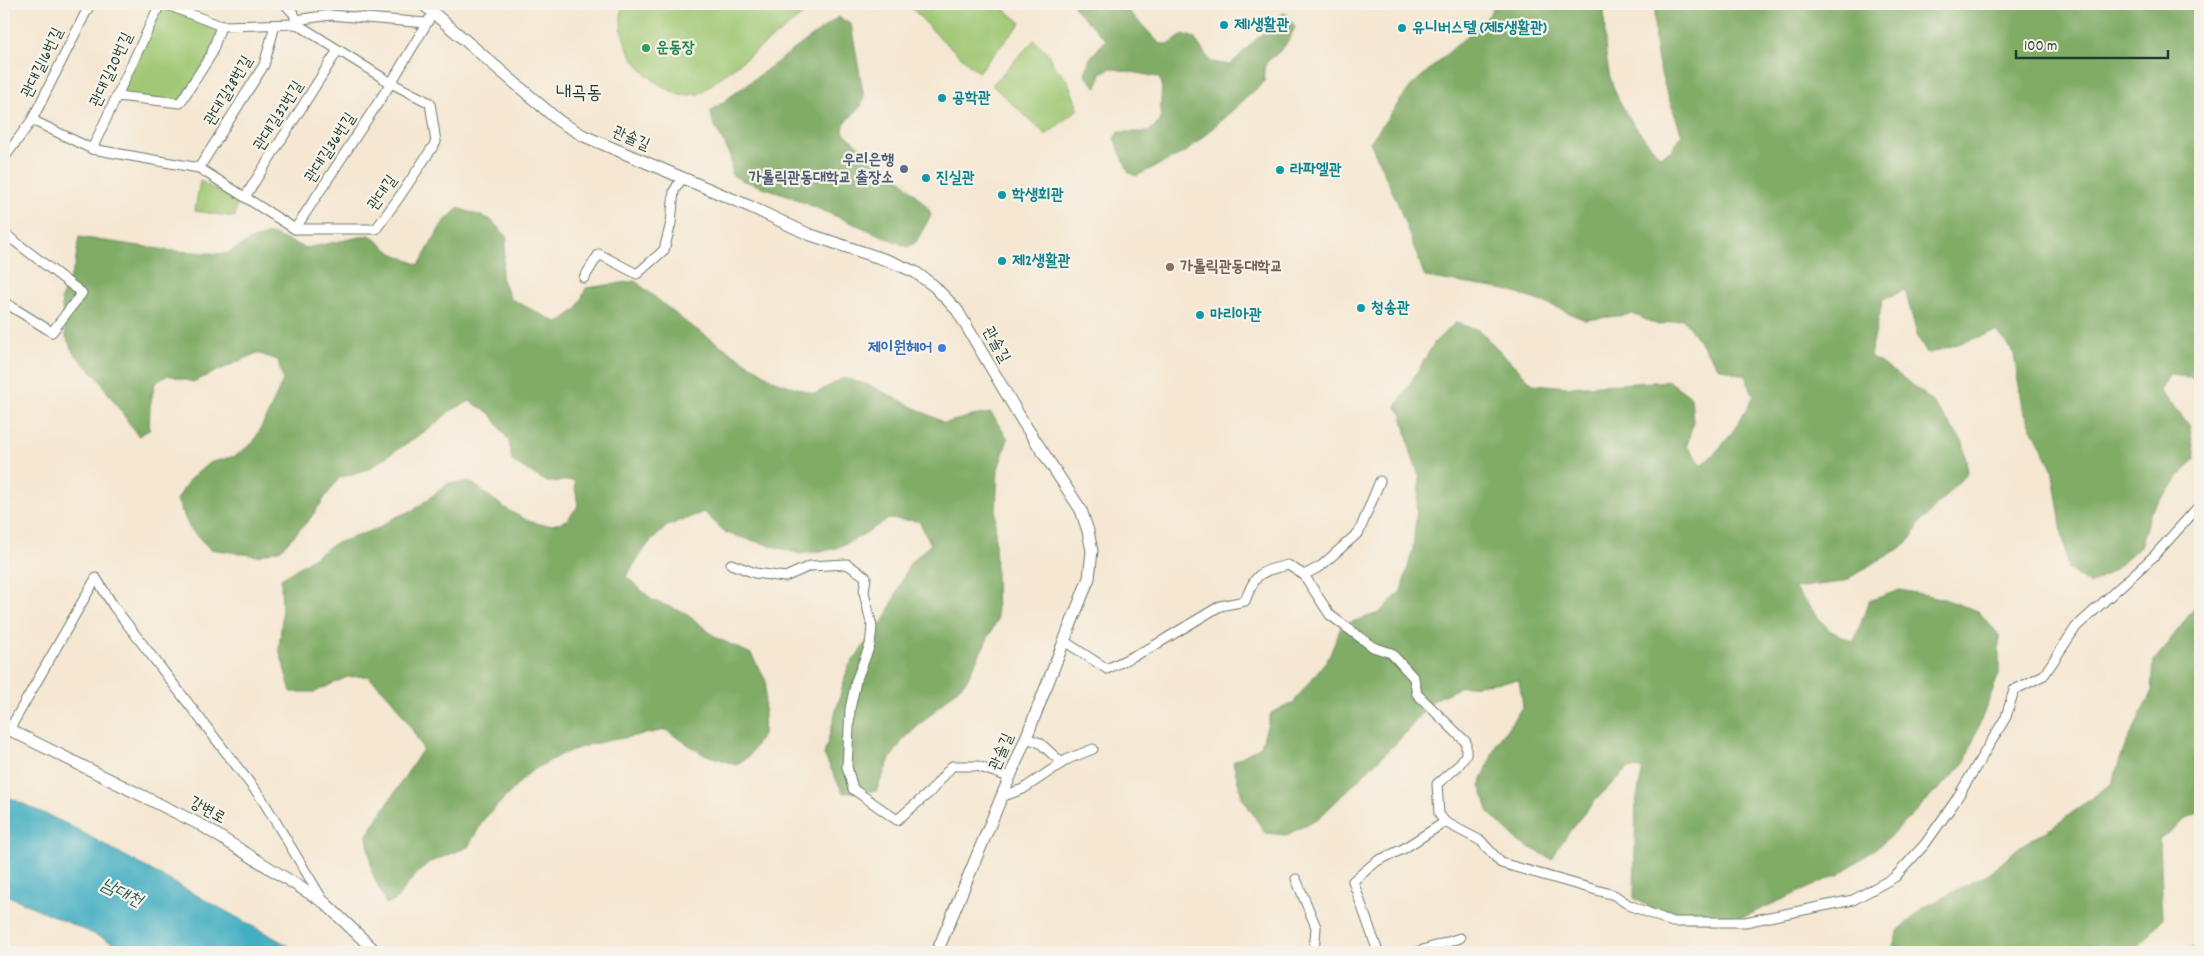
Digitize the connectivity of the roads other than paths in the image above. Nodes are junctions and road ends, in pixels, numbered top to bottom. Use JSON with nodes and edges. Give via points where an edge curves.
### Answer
{"nodes":[{"id":1,"x":90,"y":4,"type":"edge"},
{"id":2,"x":160,"y":4,"type":"edge"},
{"id":3,"x":165,"y":4,"type":"edge"},
{"id":4,"x":285,"y":4,"type":"edge"},
{"id":5,"x":423,"y":4,"type":"edge"},
{"id":6,"x":433,"y":13,"type":"junction"},
{"id":7,"x":297,"y":22,"type":"junction"},
{"id":8,"x":426,"y":23,"type":"junction"},
{"id":9,"x":275,"y":25,"type":"junction"},
{"id":10,"x":221,"y":26,"type":"junction"},
{"id":11,"x":338,"y":50,"type":"junction"},
{"id":12,"x":391,"y":83,"type":"junction"},
{"id":13,"x":117,"y":96,"type":"junction"},
{"id":14,"x":32,"y":120,"type":"junction"},
{"id":15,"x":92,"y":149,"type":"junction"},
{"id":16,"x":4,"y":158,"type":"edge"},
{"id":17,"x":199,"y":168,"type":"junction"},
{"id":18,"x":682,"y":178,"type":"junction"},
{"id":19,"x":245,"y":197,"type":"junction"},
{"id":20,"x":295,"y":229,"type":"junction"},
{"id":21,"x":4,"y":233,"type":"edge"},
{"id":22,"x":584,"y":278,"type":"dead end"},
{"id":23,"x":4,"y":302,"type":"edge"},
{"id":24,"x":1380,"y":481,"type":"dead end"},
{"id":25,"x":2200,"y":504,"type":"edge"},
{"id":26,"x":731,"y":564,"type":"dead end"},
{"id":27,"x":1304,"y":574,"type":"junction"},
{"id":28,"x":1064,"y":641,"type":"junction"},
{"id":29,"x":6,"y":729,"type":"edge"},
{"id":30,"x":1026,"y":738,"type":"junction"},
{"id":31,"x":1093,"y":749,"type":"dead end"},
{"id":32,"x":1062,"y":763,"type":"junction"},
{"id":33,"x":1009,"y":777,"type":"junction"},
{"id":34,"x":1001,"y":798,"type":"junction"},
{"id":35,"x":1445,"y":822,"type":"junction"},
{"id":36,"x":1296,"y":879,"type":"dead end"},
{"id":37,"x":325,"y":903,"type":"junction"},
{"id":38,"x":1460,"y":938,"type":"dead end"},
{"id":39,"x":940,"y":951,"type":"edge"},
{"id":40,"x":376,"y":952,"type":"edge"},
{"id":41,"x":1314,"y":952,"type":"edge"},
{"id":42,"x":1378,"y":952,"type":"edge"},
{"id":43,"x":1417,"y":952,"type":"edge"}],
"edges":[{"from":1,"to":14,"type":"street","name":"관대길16번길"},
{"from":2,"to":13,"type":"street","name":"관대길20번길"},
{"from":3,"to":10,"type":"street"},
{"from":4,"to":7,"type":"street"},
{"from":5,"to":6,"type":"street","name":"관솔길"},
{"from":6,"to":8,"type":"street"},
{"from":6,"to":18,"type":"street","name":"관솔길","via":[[559,121],[584,136]]},
{"from":7,"to":8,"type":"street","via":[[330,15]]},
{"from":7,"to":9,"type":"street"},
{"from":7,"to":11,"type":"street","name":"관대길"},
{"from":8,"to":12,"type":"street"},
{"from":9,"to":10,"type":"street"},
{"from":9,"to":17,"type":"street","name":"관대길28번길","via":[[264,65]]},
{"from":10,"to":13,"type":"street","via":[[212,55],[180,103]]},
{"from":11,"to":12,"type":"street","name":"관대길"},
{"from":11,"to":19,"type":"street","name":"관대길32번길"},
{"from":12,"to":20,"type":"street","name":"관대길36번길"},
{"from":12,"to":20,"type":"street","name":"관대길","via":[[430,103],[436,142],[376,229]]},
{"from":13,"to":15,"type":"street","name":"관대길20번길"},
{"from":14,"to":15,"type":"street"},
{"from":14,"to":16,"type":"street","name":"관대길16번길"},
{"from":15,"to":17,"type":"street"},
{"from":17,"to":19,"type":"street"},
{"from":18,"to":22,"type":"street","via":[[674,191],[672,223],[664,250],[637,274],[599,254]]},
{"from":18,"to":28,"type":"street","name":"관솔길","via":[[808,234],[868,252],[915,272],[957,310],[1022,422],[1068,489],[1088,530],[1092,551],[1089,578]]},
{"from":19,"to":20,"type":"street"},
{"from":21,"to":23,"type":"street","via":[[82,293],[52,332]]},
{"from":24,"to":27,"type":"street","via":[[1360,532],[1321,566]]},
{"from":25,"to":35,"type":"street","via":[[2154,556],[2076,628],[2044,675],[2014,690],[2006,717],[1925,844],[1894,877],[1853,900],[1744,922],[1672,922],[1629,905],[1614,895],[1501,863],[1481,840]]},
{"from":26,"to":33,"type":"street","via":[[754,573],[785,576],[810,566],[847,564],[866,577],[864,592],[872,627],[870,645],[850,708],[847,767],[853,789],[897,820],[930,792],[952,766],[977,766]]},
{"from":27,"to":28,"type":"street","via":[[1288,566],[1269,570],[1254,579],[1246,601],[1220,606],[1152,647],[1107,669]]},
{"from":27,"to":35,"type":"street","via":[[1330,615],[1373,648],[1391,652],[1414,678],[1418,694],[1466,742],[1466,755],[1437,784],[1439,814]]},
{"from":28,"to":30,"type":"street","name":"관솔길"},
{"from":29,"to":37,"type":"street","name":"강변로","via":[[201,825]]},
{"from":29,"to":37,"type":"street","via":[[96,578],[114,607],[262,798]]},
{"from":30,"to":32,"type":"street","via":[[1040,743]]},
{"from":30,"to":33,"type":"street","name":"관솔길"},
{"from":31,"to":32,"type":"street"},
{"from":32,"to":34,"type":"street","via":[[1022,789]]},
{"from":33,"to":34,"type":"street","name":"관솔길"},
{"from":34,"to":39,"type":"street","name":"관솔길"},
{"from":35,"to":42,"type":"street","via":[[1403,849],[1377,860],[1353,881]]},
{"from":36,"to":41,"type":"street","via":[[1316,927]]},
{"from":37,"to":40,"type":"street","name":"강변로"},
{"from":38,"to":43,"type":"street"}]}
